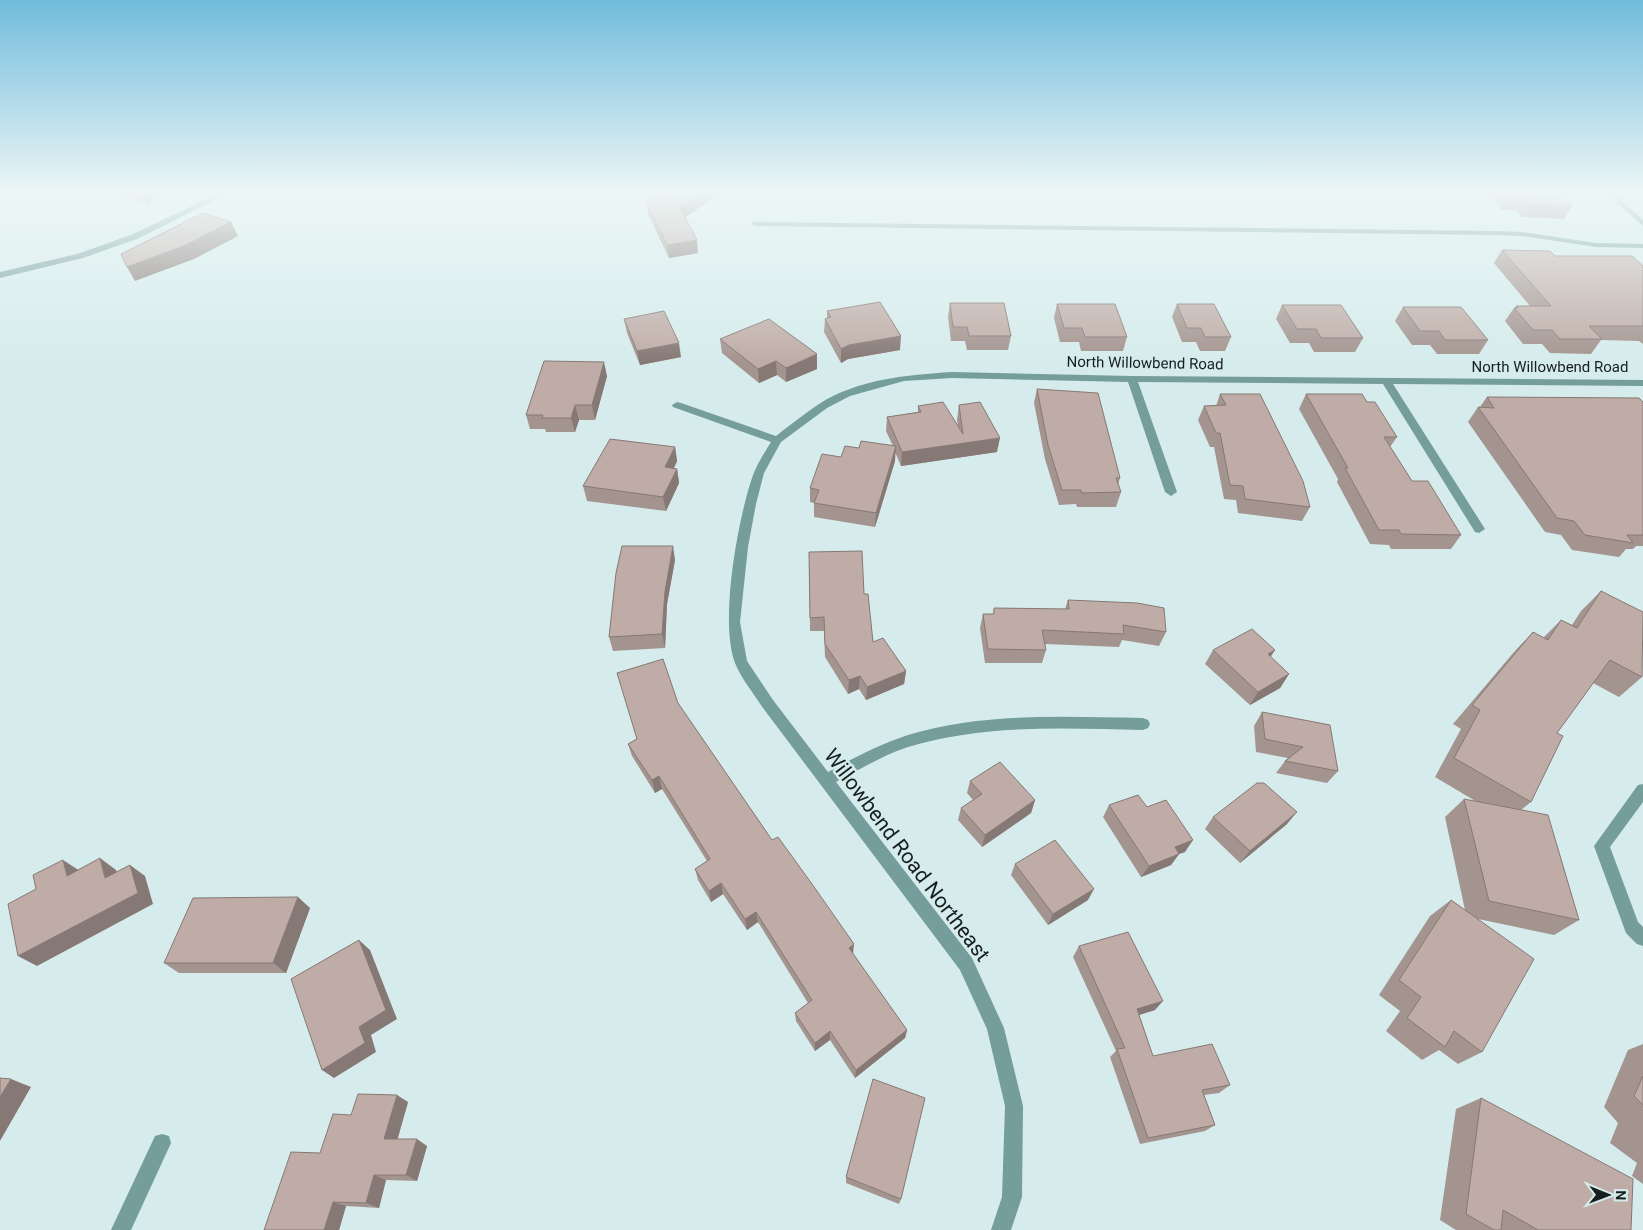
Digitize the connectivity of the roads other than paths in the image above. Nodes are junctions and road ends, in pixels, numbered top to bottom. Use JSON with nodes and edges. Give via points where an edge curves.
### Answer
{"nodes":[{"id":1,"x":102,"y":248,"type":"edge"},
{"id":2,"x":0,"y":275,"type":"edge"},
{"id":3,"x":1132,"y":379,"type":"junction"},
{"id":4,"x":1386,"y":381,"type":"junction"},
{"id":5,"x":1643,"y":383,"type":"edge"},
{"id":6,"x":678,"y":405,"type":"dead end"},
{"id":7,"x":777,"y":440,"type":"junction"},
{"id":8,"x":1172,"y":492,"type":"dead end"},
{"id":9,"x":1479,"y":529,"type":"dead end"},
{"id":10,"x":742,"y":547,"type":"joint"},
{"id":11,"x":1143,"y":724,"type":"dead end"},
{"id":12,"x":825,"y":780,"type":"junction"},
{"id":13,"x":1643,"y":790,"type":"edge"},
{"id":14,"x":1643,"y":938,"type":"edge"},
{"id":15,"x":162,"y":1142,"type":"dead end"},
{"id":16,"x":121,"y":1230,"type":"edge"},
{"id":17,"x":1000,"y":1230,"type":"edge"}],
"edges":[{"from":1,"to":2,"type":"street"},
{"from":3,"to":4,"type":"street","name":"North Willowbend Road"},
{"from":3,"to":7,"type":"street","name":"North Willowbend Road","via":[[952,375],[904,378],[846,394],[823,406]]},
{"from":3,"to":8,"type":"street"},
{"from":4,"to":5,"type":"street","name":"North Willowbend Road"},
{"from":4,"to":9,"type":"street"},
{"from":6,"to":7,"type":"street"},
{"from":7,"to":10,"type":"street","name":"North Willowbend Road","via":[[759,473]]},
{"from":10,"to":12,"type":"street","name":"Willowbend Road Northeast","via":[[734,622],[741,662]]},
{"from":11,"to":12,"type":"street","via":[[1001,723],[951,730],[906,742]]},
{"from":12,"to":17,"type":"street","name":"Willowbend Road Northeast","via":[[966,964],[995,1028],[1014,1106],[1012,1197]]},
{"from":13,"to":14,"type":"street","via":[[1602,846],[1632,927]]},
{"from":15,"to":16,"type":"street"}]}
